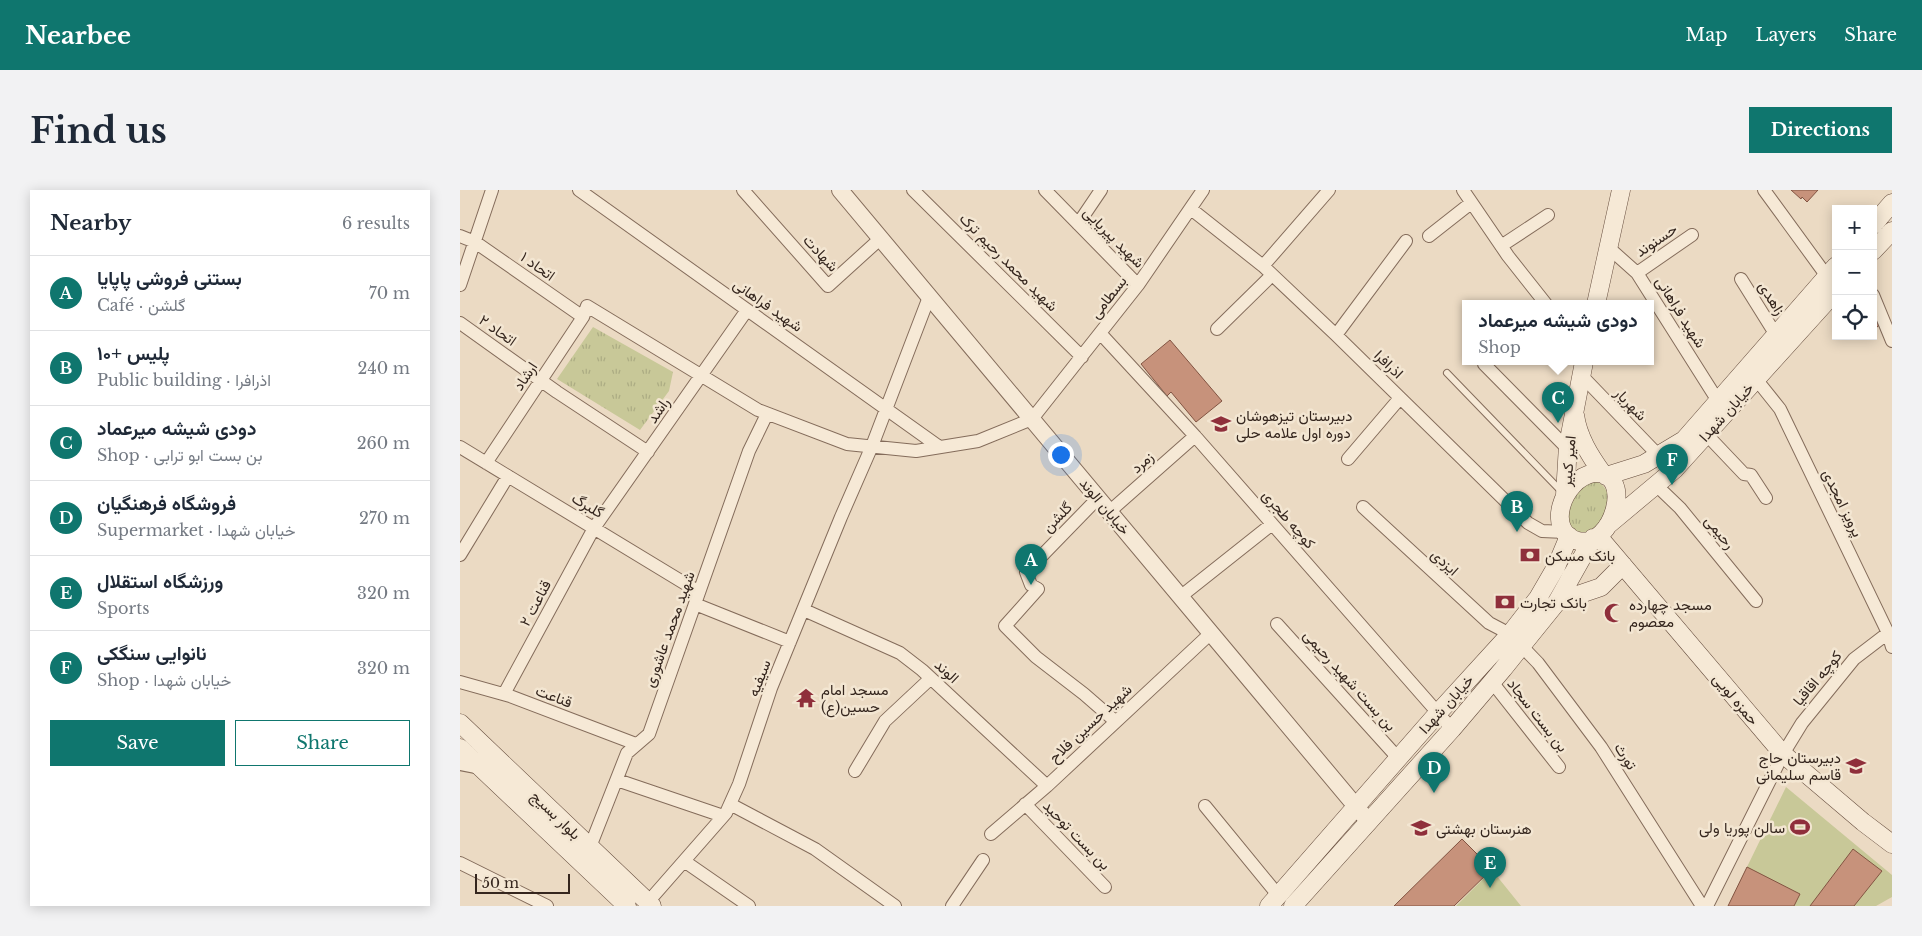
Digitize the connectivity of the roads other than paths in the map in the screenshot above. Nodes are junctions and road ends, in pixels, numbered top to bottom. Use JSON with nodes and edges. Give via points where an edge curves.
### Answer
{"nodes":[{"id":1,"x":492,"y":190,"type":"edge"},
{"id":2,"x":579,"y":190,"type":"edge"},
{"id":3,"x":743,"y":190,"type":"edge"},
{"id":4,"x":840,"y":190,"type":"edge"},
{"id":5,"x":913,"y":190,"type":"edge"},
{"id":6,"x":1045,"y":190,"type":"edge"},
{"id":7,"x":1101,"y":190,"type":"edge"},
{"id":8,"x":1203,"y":190,"type":"edge"},
{"id":9,"x":1329,"y":190,"type":"edge"},
{"id":10,"x":1463,"y":190,"type":"edge"},
{"id":11,"x":1621,"y":190,"type":"edge"},
{"id":12,"x":1764,"y":190,"type":"edge"},
{"id":13,"x":1472,"y":203,"type":"junction"},
{"id":14,"x":1892,"y":203,"type":"edge"},
{"id":15,"x":1191,"y":209,"type":"junction"},
{"id":16,"x":1548,"y":215,"type":"dead end"},
{"id":17,"x":1877,"y":220,"type":"edge"},
{"id":18,"x":1078,"y":224,"type":"junction"},
{"id":19,"x":1892,"y":231,"type":"edge"},
{"id":20,"x":1692,"y":235,"type":"dead end"},
{"id":21,"x":460,"y":236,"type":"edge"},
{"id":22,"x":1428,"y":236,"type":"dead end"},
{"id":23,"x":881,"y":238,"type":"junction"},
{"id":24,"x":1406,"y":240,"type":"dead end"},
{"id":25,"x":475,"y":242,"type":"junction"},
{"id":26,"x":1501,"y":246,"type":"junction"},
{"id":27,"x":1609,"y":248,"type":"junction"},
{"id":28,"x":1874,"y":250,"type":"edge"},
{"id":29,"x":1268,"y":271,"type":"junction"},
{"id":30,"x":1831,"y":271,"type":"edge"},
{"id":31,"x":1637,"y":273,"type":"junction"},
{"id":32,"x":1741,"y":279,"type":"dead end"},
{"id":33,"x":460,"y":285,"type":"edge"},
{"id":34,"x":1138,"y":285,"type":"junction"},
{"id":35,"x":1832,"y":295,"type":"edge"},
{"id":36,"x":929,"y":297,"type":"junction"},
{"id":37,"x":1543,"y":300,"type":"edge"},
{"id":38,"x":1597,"y":300,"type":"edge"},
{"id":39,"x":1877,"y":305,"type":"edge"},
{"id":40,"x":747,"y":310,"type":"junction"},
{"id":41,"x":585,"y":311,"type":"junction"},
{"id":42,"x":460,"y":323,"type":"edge"},
{"id":43,"x":1217,"y":329,"type":"dead end"},
{"id":44,"x":1100,"y":332,"type":"junction"},
{"id":45,"x":1336,"y":335,"type":"junction"},
{"id":46,"x":1776,"y":335,"type":"junction"},
{"id":47,"x":1892,"y":341,"type":"edge"},
{"id":48,"x":1082,"y":357,"type":"junction"},
{"id":49,"x":1485,"y":365,"type":"edge"},
{"id":50,"x":1583,"y":368,"type":"edge"},
{"id":51,"x":1447,"y":373,"type":"dead end"},
{"id":52,"x":701,"y":376,"type":"junction"},
{"id":53,"x":1756,"y":379,"type":"junction"},
{"id":54,"x":542,"y":381,"type":"junction"},
{"id":55,"x":1400,"y":398,"type":"junction"},
{"id":56,"x":1718,"y":401,"type":"junction"},
{"id":57,"x":886,"y":408,"type":"junction"},
{"id":58,"x":1575,"y":410,"type":"junction"},
{"id":59,"x":767,"y":414,"type":"junction"},
{"id":60,"x":1032,"y":420,"type":"junction"},
{"id":61,"x":1706,"y":434,"type":"junction"},
{"id":62,"x":1195,"y":436,"type":"junction"},
{"id":63,"x":872,"y":446,"type":"junction"},
{"id":64,"x":938,"y":446,"type":"junction"},
{"id":65,"x":460,"y":447,"type":"edge"},
{"id":66,"x":1568,"y":450,"type":"junction"},
{"id":67,"x":648,"y":452,"type":"junction"},
{"id":68,"x":1658,"y":455,"type":"junction"},
{"id":69,"x":1348,"y":459,"type":"dead end"},
{"id":70,"x":486,"y":463,"type":"junction"},
{"id":71,"x":1605,"y":475,"type":"junction"},
{"id":72,"x":508,"y":476,"type":"junction"},
{"id":73,"x":1656,"y":486,"type":"junction"},
{"id":74,"x":1565,"y":495,"type":"junction"},
{"id":75,"x":1098,"y":498,"type":"junction"},
{"id":76,"x":1766,"y":498,"type":"dead end"},
{"id":77,"x":1363,"y":507,"type":"dead end"},
{"id":78,"x":1109,"y":512,"type":"junction"},
{"id":79,"x":1272,"y":524,"type":"junction"},
{"id":80,"x":594,"y":528,"type":"junction"},
{"id":81,"x":1600,"y":533,"type":"junction"},
{"id":82,"x":1567,"y":534,"type":"junction"},
{"id":83,"x":460,"y":555,"type":"edge"},
{"id":84,"x":1623,"y":565,"type":"junction"},
{"id":85,"x":1180,"y":597,"type":"junction"},
{"id":86,"x":697,"y":598,"type":"junction"},
{"id":87,"x":1756,"y":601,"type":"dead end"},
{"id":88,"x":1557,"y":602,"type":"junction"},
{"id":89,"x":804,"y":610,"type":"junction"},
{"id":90,"x":1277,"y":624,"type":"dead end"},
{"id":91,"x":1211,"y":633,"type":"junction"},
{"id":92,"x":1888,"y":633,"type":"junction"},
{"id":93,"x":1516,"y":640,"type":"junction"},
{"id":94,"x":790,"y":642,"type":"junction"},
{"id":95,"x":1892,"y":647,"type":"edge"},
{"id":96,"x":931,"y":678,"type":"junction"},
{"id":97,"x":460,"y":682,"type":"edge"},
{"id":98,"x":1492,"y":682,"type":"junction"},
{"id":99,"x":504,"y":694,"type":"junction"},
{"id":100,"x":1437,"y":714,"type":"junction"},
{"id":101,"x":1115,"y":721,"type":"junction"},
{"id":102,"x":460,"y":723,"type":"edge"},
{"id":103,"x":1452,"y":729,"type":"junction"},
{"id":104,"x":636,"y":744,"type":"junction"},
{"id":105,"x":460,"y":748,"type":"edge"},
{"id":106,"x":1783,"y":754,"type":"junction"},
{"id":107,"x":1398,"y":758,"type":"junction"},
{"id":108,"x":460,"y":764,"type":"edge"},
{"id":109,"x":1559,"y":767,"type":"dead end"},
{"id":110,"x":481,"y":768,"type":"junction"},
{"id":111,"x":855,"y":772,"type":"dead end"},
{"id":112,"x":617,"y":780,"type":"junction"},
{"id":113,"x":1047,"y":786,"type":"junction"},
{"id":114,"x":730,"y":804,"type":"junction"},
{"id":115,"x":1025,"y":804,"type":"junction"},
{"id":116,"x":1205,"y":806,"type":"dead end"},
{"id":117,"x":1356,"y":807,"type":"junction"},
{"id":118,"x":723,"y":816,"type":"junction"},
{"id":119,"x":1369,"y":822,"type":"junction"},
{"id":120,"x":990,"y":834,"type":"dead end"},
{"id":121,"x":1892,"y":844,"type":"edge"},
{"id":122,"x":590,"y":847,"type":"junction"},
{"id":123,"x":983,"y":860,"type":"dead end"},
{"id":124,"x":684,"y":861,"type":"junction"},
{"id":125,"x":460,"y":863,"type":"edge"},
{"id":126,"x":1105,"y":887,"type":"dead end"},
{"id":127,"x":1274,"y":901,"type":"edge"},
{"id":128,"x":649,"y":905,"type":"edge"},
{"id":129,"x":546,"y":906,"type":"edge"},
{"id":130,"x":626,"y":906,"type":"edge"},
{"id":131,"x":749,"y":906,"type":"edge"},
{"id":132,"x":895,"y":906,"type":"edge"},
{"id":133,"x":952,"y":906,"type":"edge"},
{"id":134,"x":1293,"y":906,"type":"edge"},
{"id":135,"x":1702,"y":906,"type":"edge"},
{"id":136,"x":1707,"y":906,"type":"edge"}],
"edges":[{"from":1,"to":25,"type":"street"},
{"from":2,"to":40,"type":"street","name":"شهید فراهانی"},
{"from":3,"to":23,"type":"street","name":"شهادت","via":[[828,286]]},
{"from":4,"to":23,"type":"street","name":"خیابان الوند"},
{"from":5,"to":48,"type":"street","name":"شهید محمد رحیم ترک"},
{"from":6,"to":18,"type":"street","name":"شهید پیریایی"},
{"from":7,"to":18,"type":"street"},
{"from":8,"to":15,"type":"street","name":"بسطامی"},
{"from":9,"to":29,"type":"street"},
{"from":10,"to":13,"type":"street"},
{"from":11,"to":27,"type":"main road"},
{"from":12,"to":30,"type":"street"},
{"from":13,"to":22,"type":"street"},
{"from":13,"to":26,"type":"street"},
{"from":14,"to":17,"type":"main road"},
{"from":15,"to":29,"type":"street","name":"اذرافرا"},
{"from":15,"to":34,"type":"street","name":"بسطامی"},
{"from":16,"to":26,"type":"street"},
{"from":18,"to":34,"type":"street","name":"شهید پیریایی"},
{"from":19,"to":28,"type":"main road"},
{"from":20,"to":31,"type":"street","name":"حسنوند"},
{"from":21,"to":25,"type":"street","name":"اتحاد ۱"},
{"from":23,"to":36,"type":"street","name":"خیابان الوند"},
{"from":24,"to":45,"type":"street"},
{"from":25,"to":33,"type":"street"},
{"from":25,"to":41,"type":"street","name":"اتحاد ۱"},
{"from":26,"to":37,"type":"street"},
{"from":27,"to":31,"type":"street","name":"شهید فراهانی"},
{"from":27,"to":38,"type":"main road"},
{"from":29,"to":43,"type":"street"},
{"from":29,"to":45,"type":"street","name":"اذرافرا"},
{"from":30,"to":46,"type":"main road","name":"خیابان شهدا"},
{"from":31,"to":56,"type":"street","name":"شهید فراهانی"},
{"from":32,"to":46,"type":"street","name":"زاهدی"},
{"from":34,"to":44,"type":"street","name":"بسطامی"},
{"from":35,"to":53,"type":"main road","name":"خیابان شهدا"},
{"from":36,"to":57,"type":"street","name":"سیفیه"},
{"from":36,"to":60,"type":"street","name":"خیابان الوند"},
{"from":39,"to":47,"type":"street"},
{"from":40,"to":52,"type":"street","name":"راشد"},
{"from":40,"to":57,"type":"street","name":"شهید فراهانی"},
{"from":41,"to":52,"type":"street","name":"اتحاد ۱"},
{"from":41,"to":54,"type":"street","name":"ارشاد"},
{"from":42,"to":54,"type":"street","name":"اتحاد ۲"},
{"from":44,"to":48,"type":"street","name":"بسطامی"},
{"from":44,"to":62,"type":"street","name":"کوچه طجری"},
{"from":45,"to":55,"type":"street","name":"اذرافرا"},
{"from":46,"to":56,"type":"main road","name":"خیابان شهدا"},
{"from":48,"to":60,"type":"street","name":"بسطامی"},
{"from":49,"to":66,"type":"street"},
{"from":50,"to":58,"type":"main road"},
{"from":50,"to":68,"type":"street","name":"شهریار"},
{"from":51,"to":74,"type":"lane"},
{"from":52,"to":59,"type":"street","name":"اتحاد ۱"},
{"from":52,"to":67,"type":"street","name":"راشد"},
{"from":53,"to":61,"type":"main road","name":"خیابان شهدا"},
{"from":53,"to":92,"type":"street","name":"پرویز امجدی","via":[[1780,410]]},
{"from":54,"to":67,"type":"street","name":"اتحاد ۲"},
{"from":54,"to":70,"type":"street","name":"ارشاد"},
{"from":55,"to":69,"type":"street"},
{"from":55,"to":82,"type":"street","name":"اذرافرا","via":[[1528,523],[1542,531]]},
{"from":56,"to":68,"type":"main road","name":"خیابان شهدا","via":[[1684,440]]},
{"from":57,"to":63,"type":"street","name":"سیفیه"},
{"from":57,"to":64,"type":"street","name":"شهید فراهانی"},
{"from":58,"to":66,"type":"main road","name":"امیر کبیر"},
{"from":58,"to":71,"type":"main road","name":"امیر کبیر","via":[[1586,448]]},
{"from":59,"to":63,"type":"street","name":"اتحاد ۱","via":[[847,444]]},
{"from":59,"to":86,"type":"street","name":"شهید محمد عاشوری","via":[[749,451]]},
{"from":60,"to":64,"type":"street","name":"اتحاد ۱","via":[[978,441]]},
{"from":60,"to":75,"type":"street","name":"خیابان الوند"},
{"from":61,"to":73,"type":"main road","name":"خیابان شهدا"},
{"from":61,"to":76,"type":"street","via":[[1744,474],[1751,475]]},
{"from":62,"to":78,"type":"street","name":"زمرد"},
{"from":62,"to":79,"type":"street","name":"کوچه طجری"},
{"from":63,"to":64,"type":"street","name":"اتحاد ۱","via":[[916,451]]},
{"from":63,"to":89,"type":"street","name":"سیفیه"},
{"from":65,"to":70,"type":"street","name":"گلبرگ"},
{"from":66,"to":74,"type":"main road","name":"امیر کبیر"},
{"from":67,"to":80,"type":"street","name":"راشد"},
{"from":68,"to":71,"type":"main road","name":"خیابان شهدا","via":[[1633,469]]},
{"from":70,"to":72,"type":"street","name":"گلبرگ"},
{"from":71,"to":74,"type":"main road","via":[[1590,474],[1579,478]]},
{"from":71,"to":81,"type":"main road","via":[[1612,482],[1617,497],[1615,510]]},
{"from":72,"to":80,"type":"street","name":"گلبرگ"},
{"from":72,"to":83,"type":"street"},
{"from":73,"to":81,"type":"main road","name":"خیابان شهدا"},
{"from":73,"to":87,"type":"street","name":"رحیمی","via":[[1680,508]]},
{"from":74,"to":82,"type":"main road","via":[[1560,513],[1561,524]]},
{"from":75,"to":78,"type":"street","name":"خیابان الوند"},
{"from":75,"to":101,"type":"street","name":"گلشن","via":[[1026,572],[1032,585],[1038,589],[1005,626],[1036,657]]},
{"from":77,"to":93,"type":"street","name":"ایزدی","via":[[1489,623]]},
{"from":78,"to":85,"type":"street","name":"خیابان الوند"},
{"from":79,"to":85,"type":"street"},
{"from":79,"to":100,"type":"street","name":"کوچه طجری"},
{"from":80,"to":86,"type":"street","name":"گلبرگ"},
{"from":80,"to":99,"type":"street","name":"قناعت ۲"},
{"from":81,"to":82,"type":"main road","via":[[1582,541]]},
{"from":81,"to":84,"type":"main road","name":"حمزه لویی"},
{"from":81,"to":88,"type":"main road","name":"خیابان شهدا"},
{"from":82,"to":93,"type":"main road","name":"خیابان شهدا","via":[[1556,567]]},
{"from":84,"to":88,"type":"main road","via":[[1601,587]]},
{"from":84,"to":106,"type":"main road","name":"حمزه لویی"},
{"from":85,"to":91,"type":"street","name":"خیابان الوند"},
{"from":86,"to":94,"type":"street","name":"گلبرگ"},
{"from":86,"to":104,"type":"street","name":"شهید محمد عاشوری","via":[[649,734]]},
{"from":88,"to":93,"type":"main road","name":"خیابان شهدا"},
{"from":89,"to":94,"type":"street","name":"سیفیه"},
{"from":89,"to":96,"type":"street","name":"الوند","via":[[900,653]]},
{"from":90,"to":107,"type":"street","name":"بن بست شهید رحیمی"},
{"from":91,"to":101,"type":"street","name":"شهید حسین فلاح"},
{"from":91,"to":117,"type":"street","name":"خیابان الوند"},
{"from":92,"to":95,"type":"street","name":"پرویز امجدی"},
{"from":92,"to":106,"type":"street","name":"کوچه اقاقیا","via":[[1854,659],[1802,723]]},
{"from":93,"to":98,"type":"main road","name":"خیابان شهدا"},
{"from":93,"to":100,"type":"main road","name":"خیابان شهدا"},
{"from":93,"to":135,"type":"street","name":"تورث","via":[[1538,663],[1601,747]]},
{"from":94,"to":114,"type":"street","name":"سیفیه"},
{"from":96,"to":111,"type":"street","via":[[885,721]]},
{"from":96,"to":113,"type":"street","name":"الوند"},
{"from":97,"to":99,"type":"street","name":"قناعت"},
{"from":98,"to":103,"type":"main road","name":"خیابان شهدا"},
{"from":98,"to":109,"type":"street","name":"بن بست سجاد"},
{"from":99,"to":104,"type":"street","name":"قناعت"},
{"from":100,"to":103,"type":"street","name":"کوچه طجری"},
{"from":100,"to":107,"type":"main road","name":"خیابان شهدا"},
{"from":101,"to":113,"type":"street","name":"شهید حسین فلاح"},
{"from":102,"to":122,"type":"main road","name":"بلوار بسیج"},
{"from":103,"to":119,"type":"main road","name":"خیابان شهدا"},
{"from":104,"to":112,"type":"street","name":"شهید محمد عاشوری","via":[[627,753]]},
{"from":105,"to":110,"type":"main road","name":"بلوار بسیج"},
{"from":106,"to":121,"type":"main road","name":"حمزه لویی"},
{"from":106,"to":136,"type":"street","name":"کوچه اقاقیا"},
{"from":107,"to":117,"type":"main road","name":"خیابان شهدا"},
{"from":108,"to":110,"type":"street"},
{"from":110,"to":130,"type":"main road","name":"بلوار بسیج"},
{"from":112,"to":118,"type":"street"},
{"from":112,"to":122,"type":"street","name":"شهید محمد عاشوری"},
{"from":113,"to":115,"type":"street","name":"شهید حسین فلاح"},
{"from":114,"to":118,"type":"street","name":"سیفیه"},
{"from":114,"to":132,"type":"street","via":[[815,849]]},
{"from":115,"to":120,"type":"street","name":"شهید حسین فلاح"},
{"from":115,"to":126,"type":"street","name":"بن بست توحید"},
{"from":116,"to":127,"type":"street"},
{"from":117,"to":119,"type":"street","name":"خیابان الوند"},
{"from":117,"to":127,"type":"main road","name":"خیابان شهدا"},
{"from":118,"to":124,"type":"street","name":"سیفیه"},
{"from":119,"to":134,"type":"main road","name":"خیابان شهدا"},
{"from":122,"to":128,"type":"main road","name":"بلوار بسیج"},
{"from":123,"to":133,"type":"street"},
{"from":124,"to":128,"type":"street","name":"سیفیه"},
{"from":124,"to":131,"type":"street"},
{"from":125,"to":129,"type":"street"}]}
